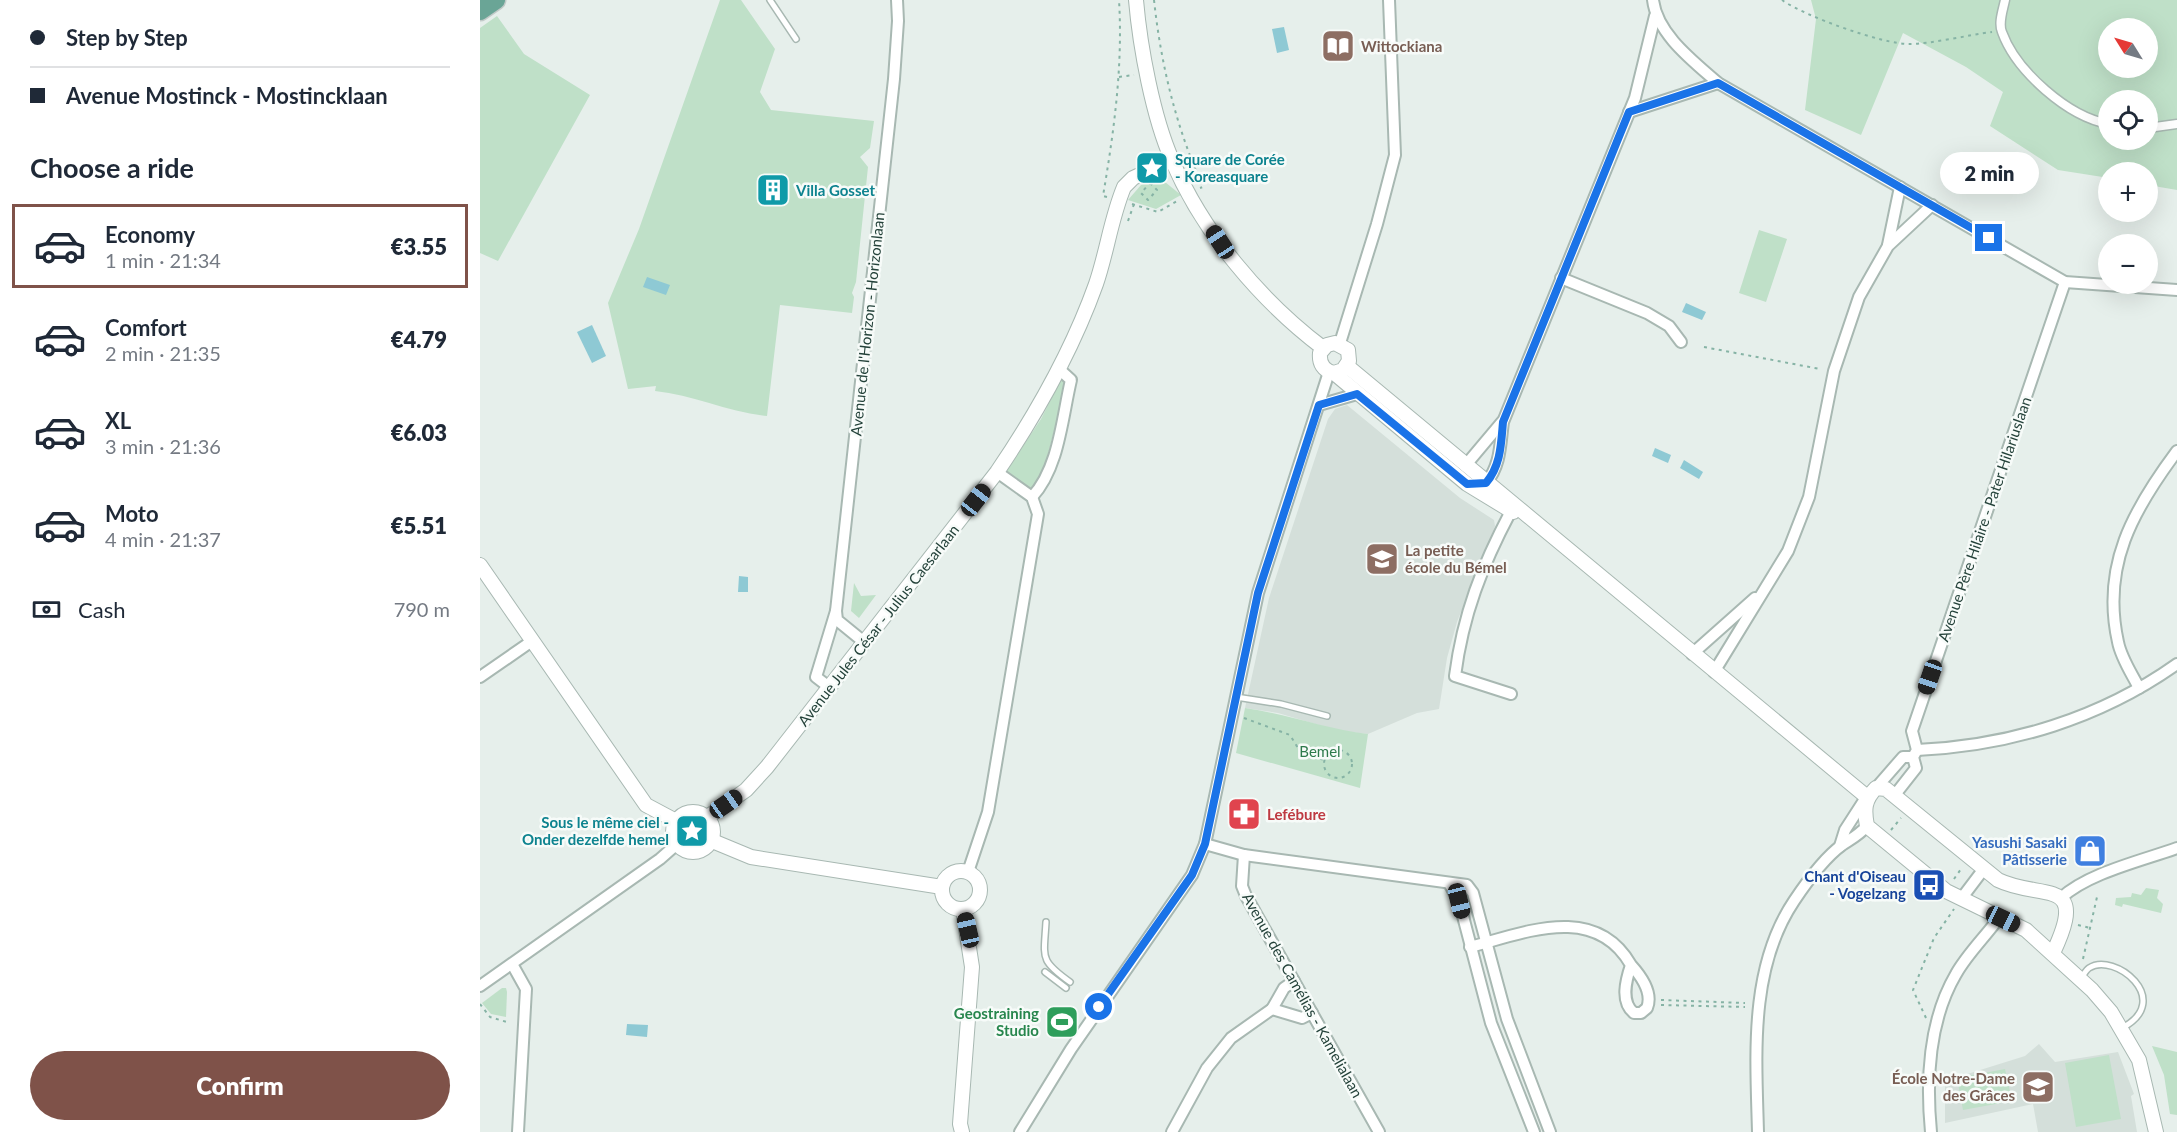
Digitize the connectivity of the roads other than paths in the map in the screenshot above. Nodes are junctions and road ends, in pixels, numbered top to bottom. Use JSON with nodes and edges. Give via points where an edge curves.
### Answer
{"nodes":[{"id":1,"x":496,"y":0,"type":"edge"},
{"id":2,"x":770,"y":0,"type":"edge"},
{"id":3,"x":897,"y":0,"type":"edge"},
{"id":4,"x":1136,"y":0,"type":"edge"},
{"id":5,"x":1389,"y":0,"type":"edge"},
{"id":6,"x":1653,"y":0,"type":"edge"},
{"id":7,"x":2005,"y":0,"type":"edge"},
{"id":8,"x":480,"y":11,"type":"edge"},
{"id":9,"x":1655,"y":16,"type":"junction"},
{"id":10,"x":796,"y":39,"type":"dead end"},
{"id":11,"x":1718,"y":83,"type":"junction"},
{"id":12,"x":1629,"y":112,"type":"junction"},
{"id":13,"x":2098,"y":120,"type":"edge"},
{"id":14,"x":2177,"y":124,"type":"edge"},
{"id":15,"x":2158,"y":127,"type":"edge"},
{"id":16,"x":1172,"y":160,"type":"junction"},
{"id":17,"x":1900,"y":187,"type":"junction"},
{"id":18,"x":1932,"y":205,"type":"junction"},
{"id":19,"x":1888,"y":246,"type":"junction"},
{"id":20,"x":1561,"y":278,"type":"junction"},
{"id":21,"x":2065,"y":282,"type":"junction"},
{"id":22,"x":2177,"y":290,"type":"edge"},
{"id":23,"x":1681,"y":342,"type":"dead end"},
{"id":24,"x":1340,"y":344,"type":"junction"},
{"id":25,"x":1323,"y":348,"type":"junction"},
{"id":26,"x":1347,"y":366,"type":"junction"},
{"id":27,"x":1059,"y":369,"type":"junction"},
{"id":28,"x":1331,"y":372,"type":"junction"},
{"id":29,"x":1357,"y":394,"type":"junction"},
{"id":30,"x":1319,"y":405,"type":"junction"},
{"id":31,"x":1503,"y":422,"type":"junction"},
{"id":32,"x":2177,"y":451,"type":"edge"},
{"id":33,"x":1466,"y":466,"type":"junction"},
{"id":34,"x":997,"y":472,"type":"junction"},
{"id":35,"x":1486,"y":483,"type":"junction"},
{"id":36,"x":1467,"y":484,"type":"junction"},
{"id":37,"x":1032,"y":497,"type":"junction"},
{"id":38,"x":1511,"y":511,"type":"junction"},
{"id":39,"x":1535,"y":524,"type":"junction"},
{"id":40,"x":480,"y":565,"type":"edge"},
{"id":41,"x":1760,"y":594,"type":"junction"},
{"id":42,"x":836,"y":611,"type":"junction"},
{"id":43,"x":532,"y":641,"type":"junction"},
{"id":44,"x":864,"y":642,"type":"junction"},
{"id":45,"x":1692,"y":654,"type":"junction"},
{"id":46,"x":2177,"y":664,"type":"edge"},
{"id":47,"x":1714,"y":672,"type":"junction"},
{"id":48,"x":480,"y":677,"type":"edge"},
{"id":49,"x":829,"y":687,"type":"junction"},
{"id":50,"x":2139,"y":688,"type":"junction"},
{"id":51,"x":1511,"y":694,"type":"dead end"},
{"id":52,"x":1236,"y":697,"type":"junction"},
{"id":53,"x":1327,"y":716,"type":"dead end"},
{"id":54,"x":1915,"y":753,"type":"junction"},
{"id":55,"x":1872,"y":792,"type":"junction"},
{"id":56,"x":1894,"y":796,"type":"junction"},
{"id":57,"x":706,"y":818,"type":"junction"},
{"id":58,"x":676,"y":821,"type":"junction"},
{"id":59,"x":1867,"y":826,"type":"junction"},
{"id":60,"x":710,"y":840,"type":"junction"},
{"id":61,"x":677,"y":844,"type":"junction"},
{"id":62,"x":1205,"y":844,"type":"junction"},
{"id":63,"x":1840,"y":846,"type":"junction"},
{"id":64,"x":2177,"y":848,"type":"edge"},
{"id":65,"x":1244,"y":855,"type":"junction"},
{"id":66,"x":1983,"y":870,"type":"junction"},
{"id":67,"x":968,"y":872,"type":"junction"},
{"id":68,"x":1449,"y":883,"type":"junction"},
{"id":69,"x":942,"y":887,"type":"junction"},
{"id":70,"x":2061,"y":898,"type":"junction"},
{"id":71,"x":1961,"y":899,"type":"junction"},
{"id":72,"x":963,"y":909,"type":"junction"},
{"id":73,"x":2003,"y":919,"type":"junction"},
{"id":74,"x":1047,"y":922,"type":"dead end"},
{"id":75,"x":1487,"y":942,"type":"junction"},
{"id":76,"x":1470,"y":947,"type":"junction"},
{"id":77,"x":2053,"y":953,"type":"junction"},
{"id":78,"x":512,"y":964,"type":"junction"},
{"id":79,"x":1631,"y":965,"type":"dead end"},
{"id":80,"x":1045,"y":972,"type":"dead end"},
{"id":81,"x":2080,"y":979,"type":"junction"},
{"id":82,"x":1294,"y":981,"type":"junction"},
{"id":83,"x":480,"y":986,"type":"edge"},
{"id":84,"x":1272,"y":1009,"type":"junction"},
{"id":85,"x":1312,"y":1012,"type":"junction"},
{"id":86,"x":2122,"y":1028,"type":"junction"},
{"id":87,"x":1543,"y":1116,"type":"junction"},
{"id":88,"x":1532,"y":1127,"type":"edge"},
{"id":89,"x":518,"y":1132,"type":"edge"},
{"id":90,"x":962,"y":1132,"type":"edge"},
{"id":91,"x":1020,"y":1132,"type":"edge"},
{"id":92,"x":1172,"y":1132,"type":"edge"},
{"id":93,"x":1379,"y":1132,"type":"edge"},
{"id":94,"x":1550,"y":1132,"type":"edge"},
{"id":95,"x":1758,"y":1132,"type":"edge"},
{"id":96,"x":1931,"y":1132,"type":"edge"},
{"id":97,"x":2156,"y":1132,"type":"edge"}],
"edges":[{"from":1,"to":8,"type":"main road"},
{"from":2,"to":10,"type":"lane"},
{"from":3,"to":42,"type":"street","name":"Avenue de l'Horizon - Horizonlaan","via":[[894,78]]},
{"from":4,"to":16,"type":"street","via":[[1149,81]]},
{"from":5,"to":24,"type":"street","via":[[1395,155]]},
{"from":6,"to":9,"type":"street"},
{"from":7,"to":13,"type":"street","via":[[2001,31],[2016,56],[2038,83],[2070,109]]},
{"from":9,"to":11,"type":"street","via":[[1687,55]]},
{"from":9,"to":12,"type":"street"},
{"from":11,"to":12,"type":"street"},
{"from":11,"to":17,"type":"street"},
{"from":12,"to":20,"type":"street"},
{"from":14,"to":15,"type":"street"},
{"from":16,"to":25,"type":"street","via":[[1196,190],[1220,242],[1241,269],[1279,310]]},
{"from":16,"to":27,"type":"street","name":"Avenue Jules César - Julius Caesarlaan","via":[[1133,178],[1124,187],[1095,285]]},
{"from":17,"to":18,"type":"street"},
{"from":17,"to":19,"type":"street"},
{"from":18,"to":19,"type":"street"},
{"from":18,"to":21,"type":"street"},
{"from":19,"to":41,"type":"street","via":[[1859,297],[1844,335],[1809,497],[1788,551]]},
{"from":20,"to":23,"type":"street","via":[[1647,313],[1669,326]]},
{"from":20,"to":31,"type":"street"},
{"from":21,"to":22,"type":"street"},
{"from":21,"to":54,"type":"street","name":"Avenue Père Hilaire - Pater Hilariuslaan","via":[[1912,730]]},
{"from":24,"to":25,"type":"street","via":[[1331,343]]},
{"from":24,"to":26,"type":"street","via":[[1348,350]]},
{"from":25,"to":28,"type":"street","via":[[1321,364]]},
{"from":26,"to":28,"type":"street"},
{"from":26,"to":33,"type":"street"},
{"from":27,"to":34,"type":"street","name":"Avenue Jules César - Julius Caesarlaan","via":[[1032,420]]},
{"from":27,"to":37,"type":"street","via":[[1071,380],[1049,469]]},
{"from":28,"to":29,"type":"street"},
{"from":28,"to":30,"type":"street"},
{"from":29,"to":30,"type":"street"},
{"from":29,"to":36,"type":"street"},
{"from":30,"to":52,"type":"street","via":[[1258,593]]},
{"from":31,"to":33,"type":"street"},
{"from":31,"to":35,"type":"street","via":[[1495,472]]},
{"from":32,"to":50,"type":"street","via":[[2129,524],[2115,568],[2113,599],[2118,644]]},
{"from":33,"to":35,"type":"street"},
{"from":33,"to":36,"type":"street"},
{"from":34,"to":37,"type":"street"},
{"from":34,"to":44,"type":"street","name":"Avenue Jules César - Julius Caesarlaan"},
{"from":35,"to":36,"type":"street"},
{"from":35,"to":39,"type":"street"},
{"from":36,"to":38,"type":"street"},
{"from":37,"to":67,"type":"street","via":[[1038,514],[988,812]]},
{"from":38,"to":39,"type":"street"},
{"from":38,"to":51,"type":"street","via":[[1473,592],[1460,634],[1455,676]]},
{"from":39,"to":45,"type":"street"},
{"from":40,"to":43,"type":"street"},
{"from":41,"to":45,"type":"street"},
{"from":41,"to":47,"type":"street"},
{"from":42,"to":44,"type":"street","via":[[837,620]]},
{"from":42,"to":49,"type":"street","name":"Avenue de l'Horizon - Horizonlaan","via":[[816,677]]},
{"from":43,"to":48,"type":"street"},
{"from":43,"to":58,"type":"street","via":[[646,805]]},
{"from":44,"to":49,"type":"street","name":"Avenue Jules César - Julius Caesarlaan"},
{"from":45,"to":47,"type":"street"},
{"from":46,"to":50,"type":"street"},
{"from":47,"to":55,"type":"street"},
{"from":49,"to":57,"type":"street","name":"Avenue Jules César - Julius Caesarlaan","via":[[746,790]]},
{"from":50,"to":54,"type":"street","via":[[2050,728]]},
{"from":52,"to":53,"type":"lane"},
{"from":52,"to":62,"type":"street"},
{"from":54,"to":55,"type":"street","via":[[1903,757]]},
{"from":54,"to":56,"type":"street","name":"Avenue Père Hilaire - Pater Hilariuslaan","via":[[1916,768]]},
{"from":55,"to":56,"type":"street","via":[[1886,789]]},
{"from":55,"to":59,"type":"street","via":[[1864,812]]},
{"from":55,"to":63,"type":"street","via":[[1845,830]]},
{"from":56,"to":66,"type":"street"},
{"from":57,"to":58,"type":"street","via":[[693,812]]},
{"from":57,"to":60,"type":"street","via":[[712,828]]},
{"from":58,"to":61,"type":"street","via":[[673,832]]},
{"from":59,"to":63,"type":"street"},
{"from":59,"to":71,"type":"street"},
{"from":60,"to":61,"type":"street","via":[[695,851]]},
{"from":60,"to":69,"type":"street","via":[[751,857]]},
{"from":61,"to":78,"type":"street"},
{"from":62,"to":65,"type":"street"},
{"from":62,"to":91,"type":"street","via":[[1192,875],[1071,1049]]},
{"from":63,"to":95,"type":"street","via":[[1794,901],[1764,968],[1759,1003]]},
{"from":64,"to":70,"type":"street","via":[[2089,880]]},
{"from":65,"to":68,"type":"street"},
{"from":65,"to":82,"type":"street","name":"Avenue des Camélias - Kamelialaan","via":[[1242,886]]},
{"from":66,"to":70,"type":"street","via":[[2005,884],[2043,889]]},
{"from":66,"to":71,"type":"street"},
{"from":67,"to":69,"type":"street","via":[[951,873]]},
{"from":67,"to":72,"type":"street","via":[[977,880],[980,893],[974,904]]},
{"from":68,"to":75,"type":"street","via":[[1471,889]]},
{"from":68,"to":76,"type":"street","via":[[1459,901]]},
{"from":69,"to":72,"type":"street","via":[[947,904]]},
{"from":70,"to":77,"type":"street","via":[[2066,920]]},
{"from":71,"to":73,"type":"street"},
{"from":72,"to":90,"type":"street","via":[[972,967]]},
{"from":73,"to":77,"type":"street","via":[[2026,930]]},
{"from":73,"to":96,"type":"street","via":[[1995,923],[1957,971],[1933,1036],[1928,1092]]},
{"from":74,"to":80,"type":"lane","via":[[1044,959],[1068,985]]},
{"from":75,"to":76,"type":"street"},
{"from":75,"to":79,"type":"street","via":[[1548,926],[1572,926],[1608,940]]},
{"from":75,"to":87,"type":"street","via":[[1507,1019]]},
{"from":76,"to":88,"type":"street","via":[[1491,1023]]},
{"from":77,"to":81,"type":"street"},
{"from":78,"to":83,"type":"street"},
{"from":78,"to":89,"type":"street","via":[[526,989]]},
{"from":81,"to":86,"type":"street"},
{"from":81,"to":86,"type":"lane","via":[[2090,967],[2099,966],[2115,968],[2133,979],[2143,996],[2140,1013]]},
{"from":82,"to":84,"type":"street","via":[[1284,988]]},
{"from":82,"to":85,"type":"street","name":"Avenue des Camélias - Kamelialaan"},
{"from":84,"to":85,"type":"street","via":[[1302,1018]]},
{"from":84,"to":92,"type":"street","via":[[1231,1038],[1207,1068]]},
{"from":85,"to":93,"type":"street","name":"Avenue des Camélias - Kamelialaan"},
{"from":86,"to":97,"type":"street","via":[[2139,1060]]},
{"from":87,"to":88,"type":"lane"},
{"from":87,"to":94,"type":"street"}]}
